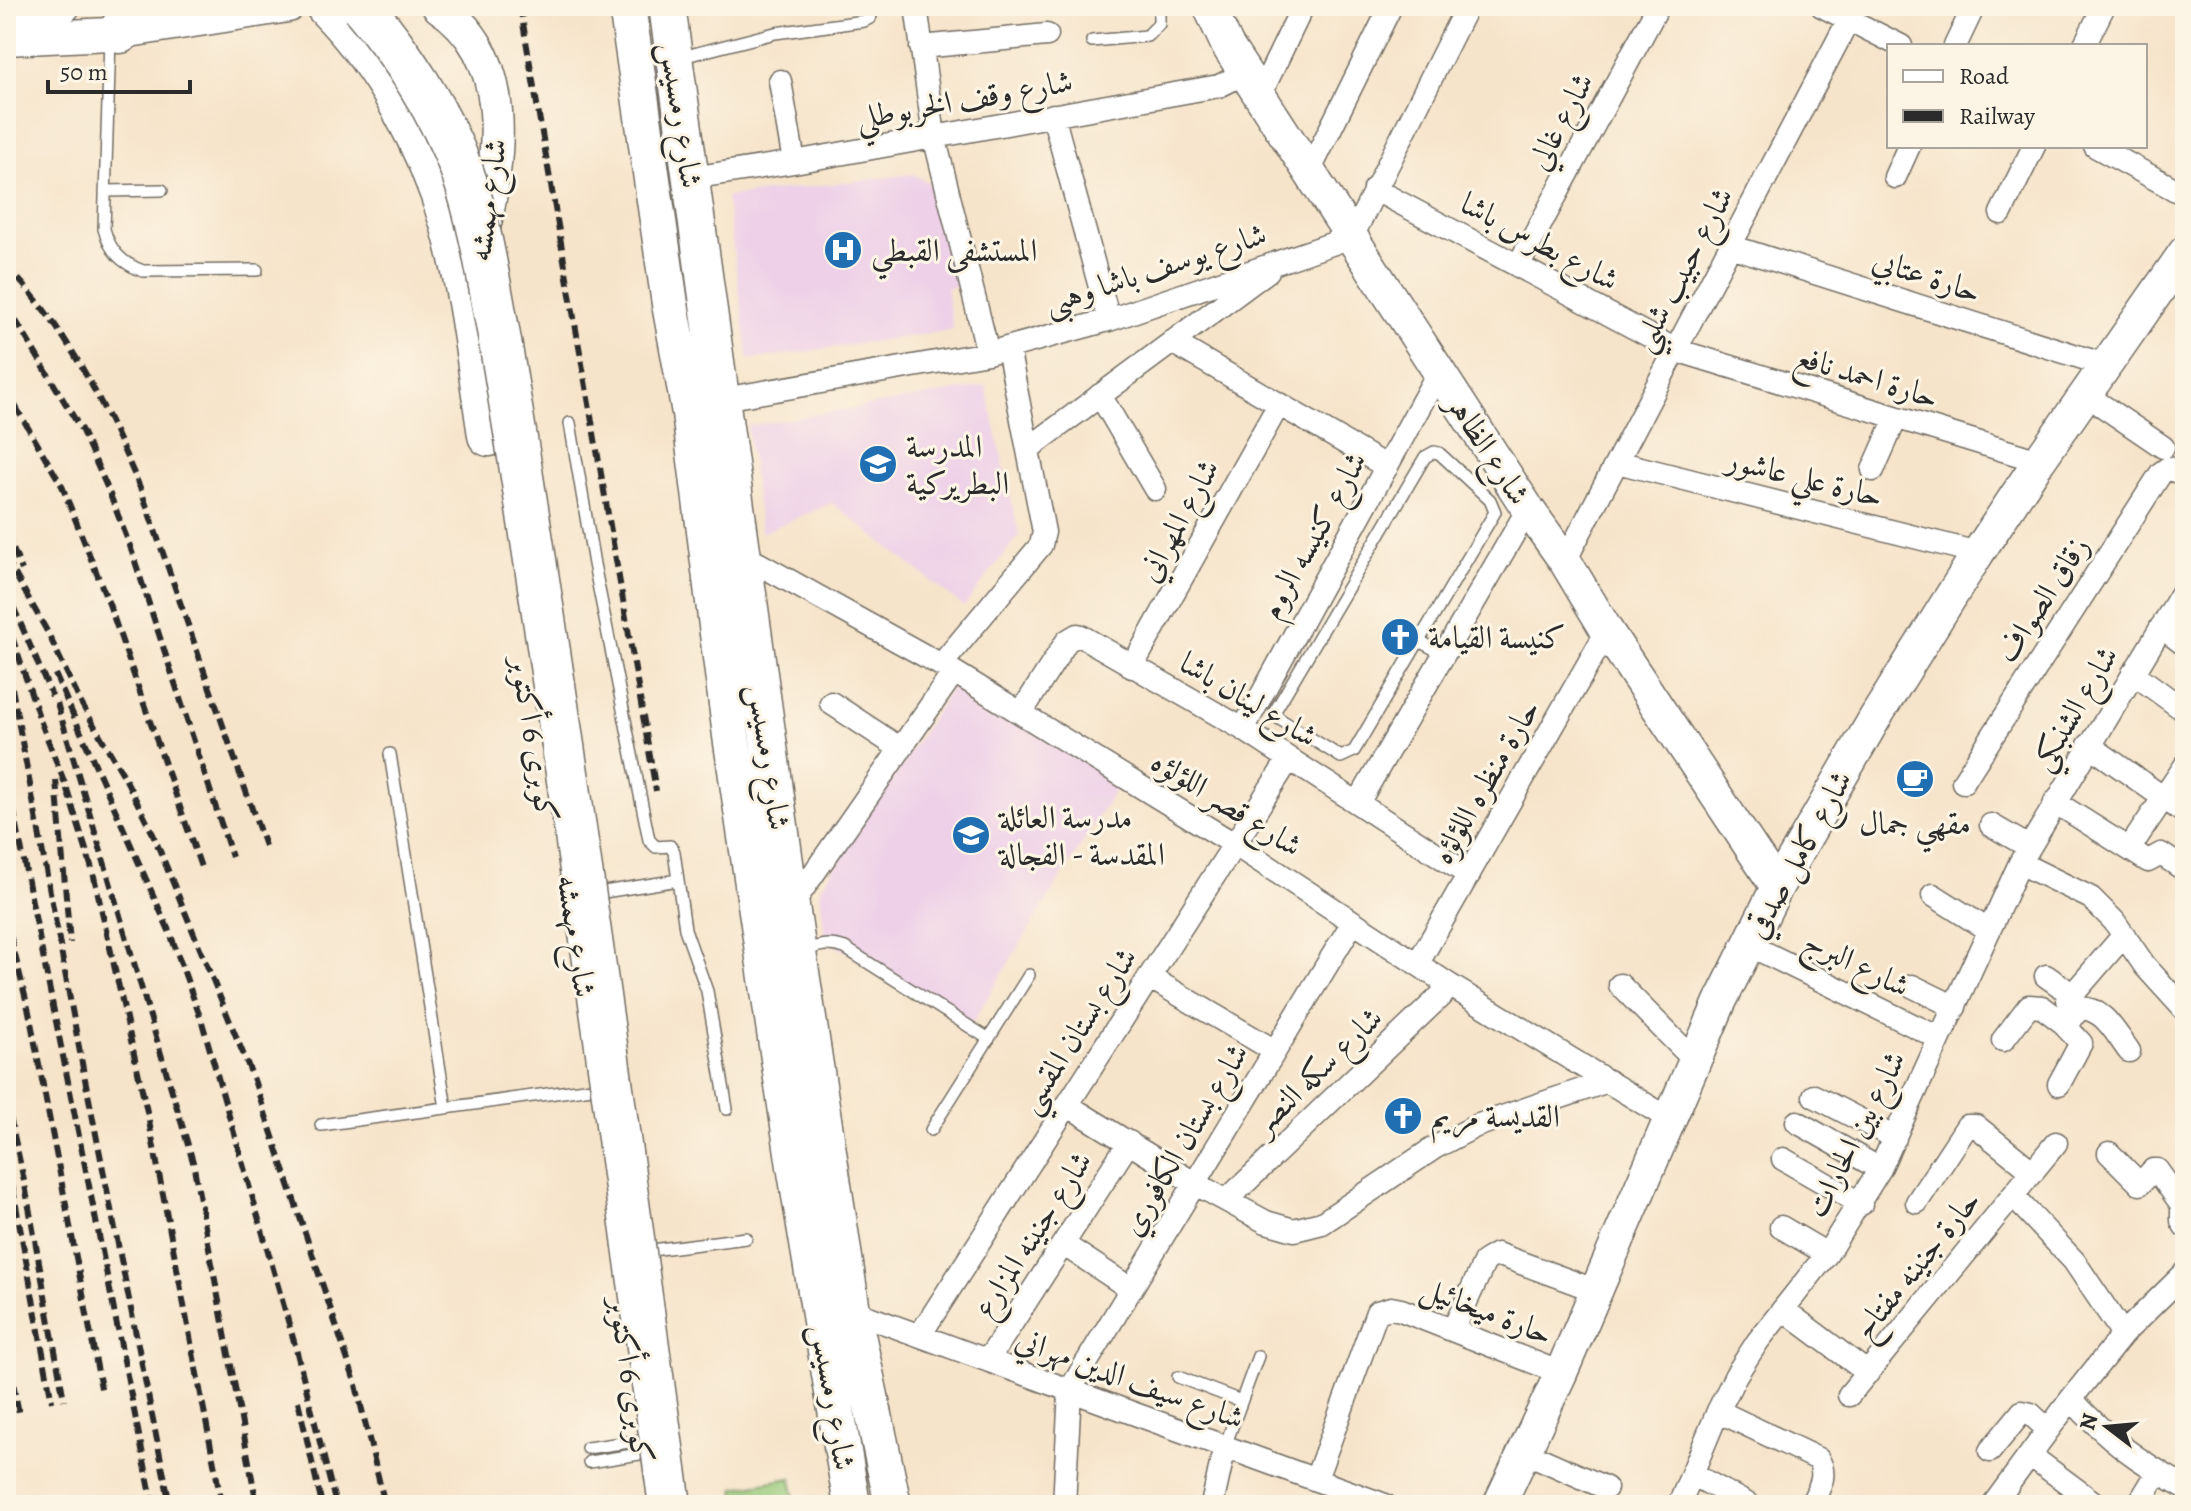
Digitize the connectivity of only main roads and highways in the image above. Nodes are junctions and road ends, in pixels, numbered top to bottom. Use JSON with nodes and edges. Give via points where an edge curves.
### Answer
{"nodes":[{"id":1,"x":64,"y":6,"type":"edge"},
{"id":2,"x":288,"y":6,"type":"edge"},
{"id":3,"x":327,"y":6,"type":"edge"},
{"id":4,"x":355,"y":6,"type":"edge"},
{"id":5,"x":362,"y":6,"type":"edge"},
{"id":6,"x":438,"y":6,"type":"edge"},
{"id":7,"x":627,"y":6,"type":"edge"},
{"id":8,"x":667,"y":6,"type":"edge"},
{"id":9,"x":1209,"y":6,"type":"edge"},
{"id":10,"x":222,"y":11,"type":"edge"},
{"id":11,"x":122,"y":24,"type":"edge"},
{"id":12,"x":7,"y":31,"type":"edge"},
{"id":13,"x":2185,"y":252,"type":"edge"},
{"id":14,"x":538,"y":676,"type":"junction"},
{"id":15,"x":1777,"y":887,"type":"junction"},
{"id":16,"x":649,"y":1505,"type":"edge"},
{"id":17,"x":661,"y":1505,"type":"edge"},
{"id":18,"x":670,"y":1505,"type":"edge"},
{"id":19,"x":852,"y":1505,"type":"edge"},
{"id":20,"x":893,"y":1505,"type":"edge"},
{"id":21,"x":1499,"y":1505,"type":"edge"}],
"edges":[{"from":1,"to":12,"type":"main road"},
{"from":2,"to":10,"type":"main road"},
{"from":3,"to":16,"type":"highway","name":"كوبرى 6 أكتوبر","via":[[383,78],[414,131],[451,222],[463,269]]},
{"from":4,"to":14,"type":"highway","bridge":true,"via":[[419,98],[450,165],[478,257],[540,646]]},
{"from":5,"to":18,"type":"highway","name":"كوبرى 6 أكتوبر","bridge":true,"via":[[392,44],[443,129],[475,210],[483,247],[564,749]]},
{"from":6,"to":14,"type":"main road","name":"شارع مهمشه","via":[[475,42],[493,86],[497,151],[476,280]]},
{"from":7,"to":19,"type":"main road","name":"شارع رمسيس","via":[[690,413],[792,1150]]},
{"from":8,"to":20,"type":"main road","name":"شارع رمسيس","via":[[852,1311]]},
{"from":9,"to":15,"type":"main road","name":"شارع الظاهر","via":[[1227,45]]},
{"from":10,"to":11,"type":"main road"},
{"from":11,"to":12,"type":"main road"},
{"from":13,"to":15,"type":"main road","name":"شارع كامل صدقي","via":[[1978,553]]},
{"from":14,"to":17,"type":"main road","name":"شارع مهمشه"},
{"from":15,"to":21,"type":"main road","name":"شارع كامل صدقي"}]}
